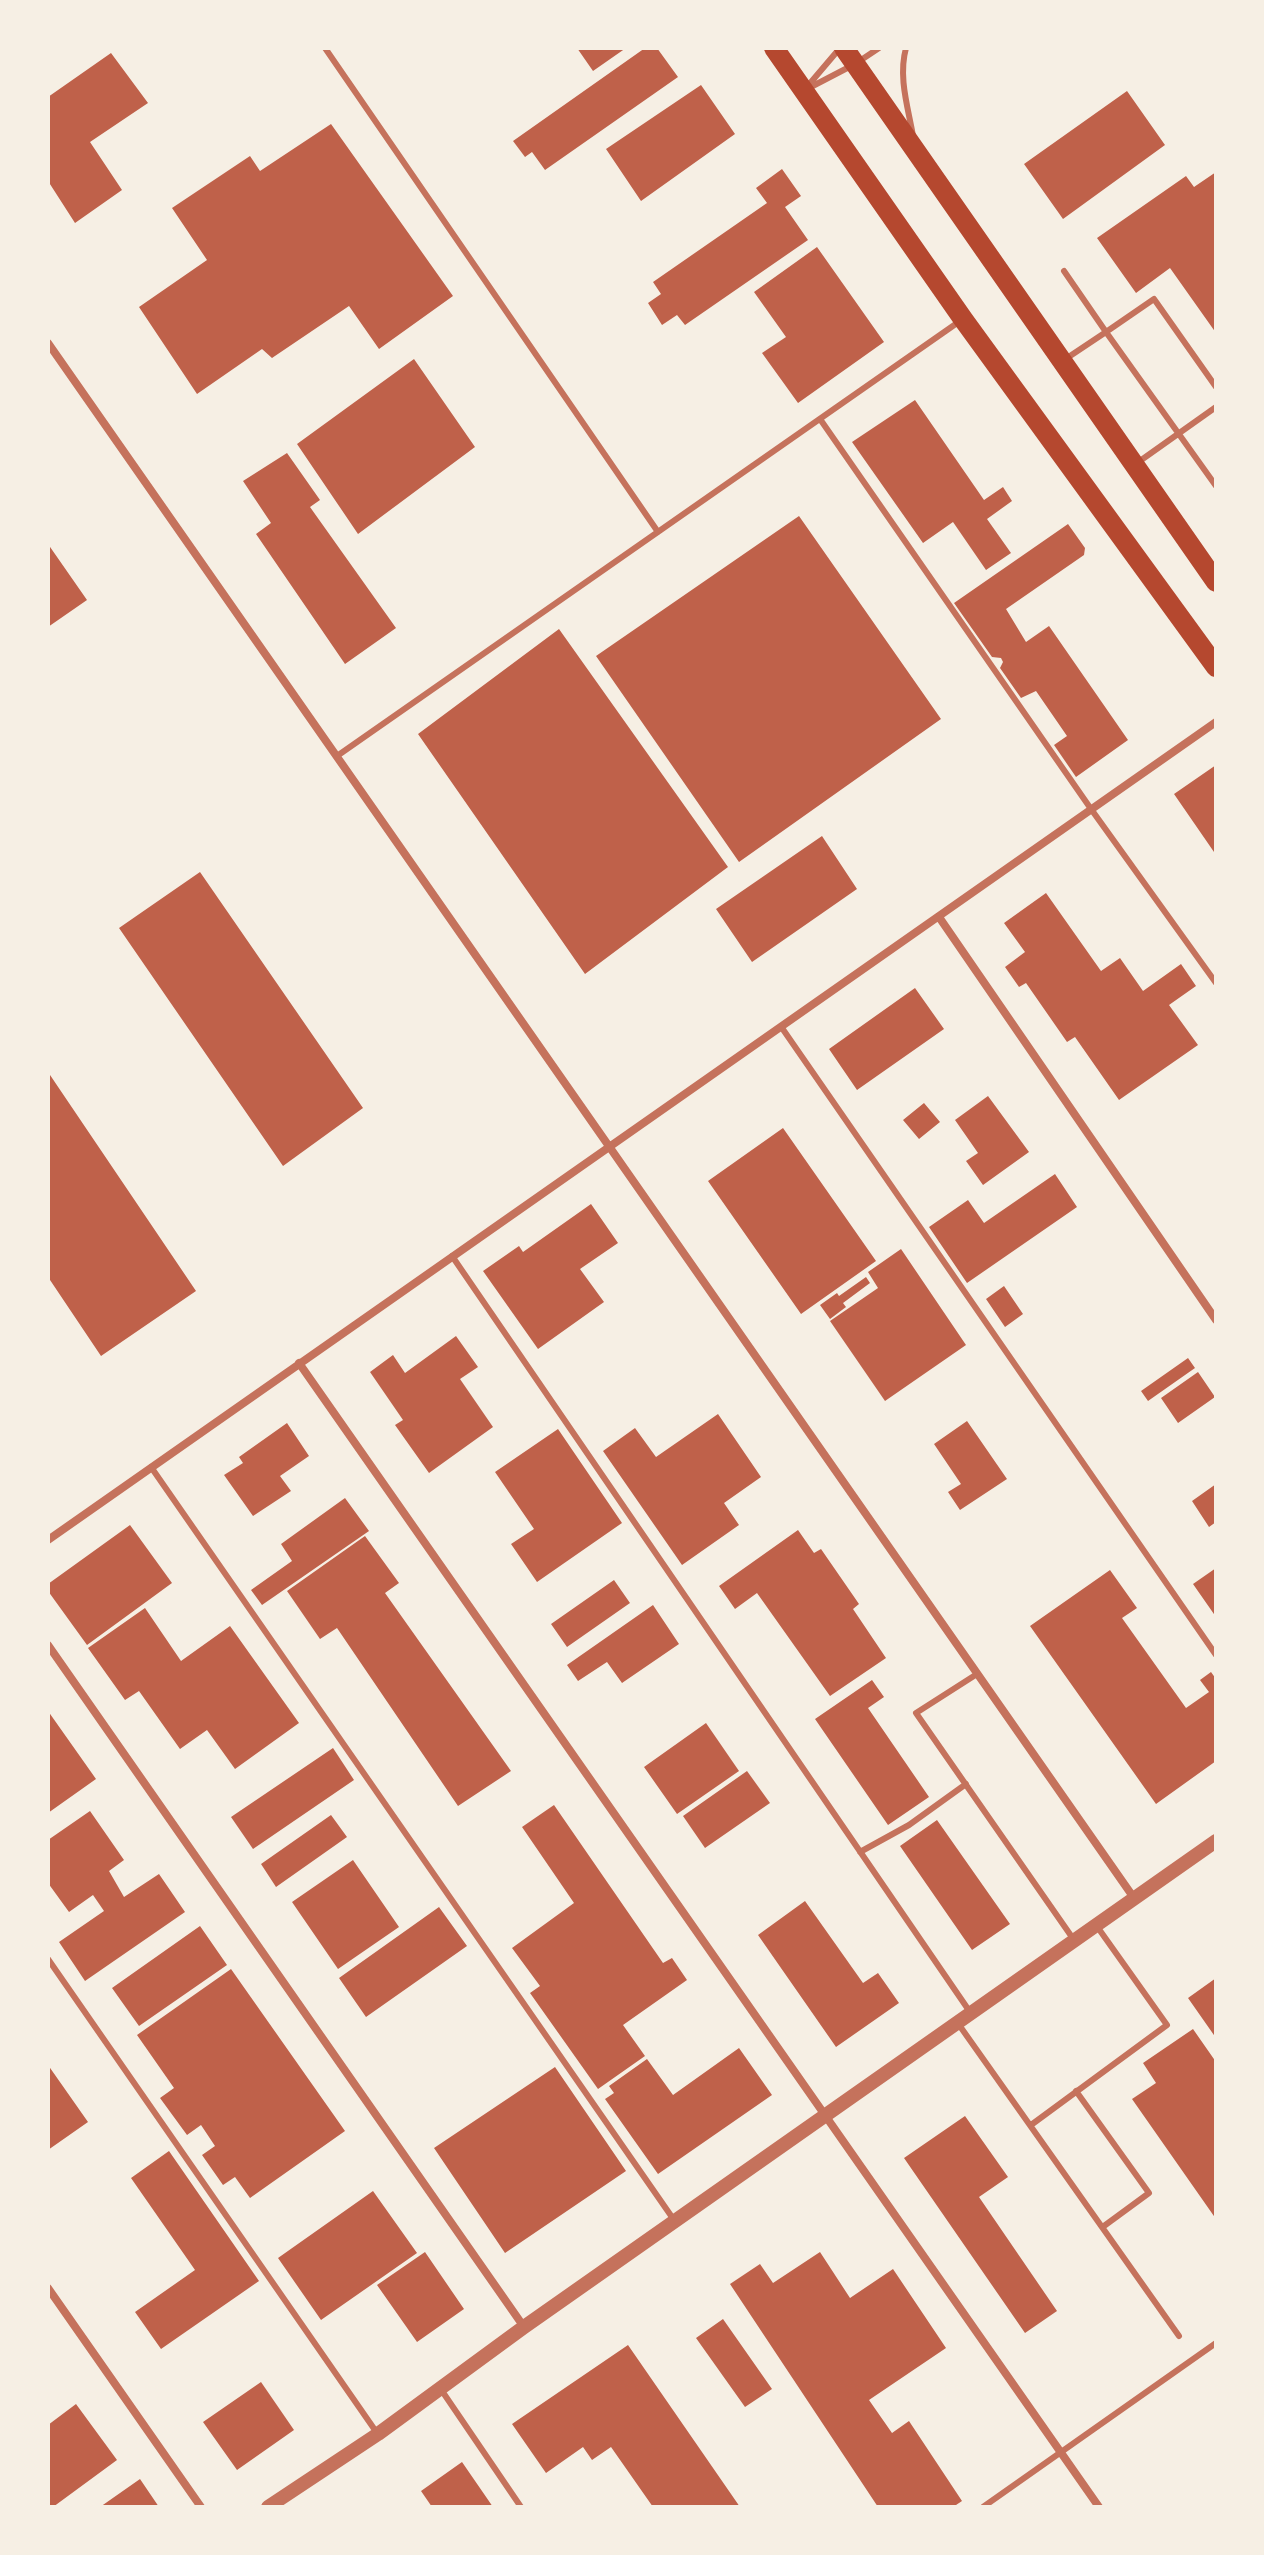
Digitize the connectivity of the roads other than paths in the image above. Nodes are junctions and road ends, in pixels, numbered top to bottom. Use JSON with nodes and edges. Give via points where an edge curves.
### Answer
{"nodes":[{"id":1,"x":325,"y":48,"type":"edge"},
{"id":2,"x":774,"y":48,"type":"edge"},
{"id":3,"x":879,"y":48,"type":"edge"},
{"id":4,"x":906,"y":48,"type":"edge"},
{"id":5,"x":846,"y":53,"type":"edge"},
{"id":6,"x":804,"y":91,"type":"junction"},
{"id":7,"x":916,"y":151,"type":"junction"},
{"id":8,"x":1064,"y":271,"type":"dead end"},
{"id":9,"x":963,"y":319,"type":"junction"},
{"id":10,"x":1106,"y":332,"type":"junction"},
{"id":11,"x":48,"y":343,"type":"edge"},
{"id":12,"x":1062,"y":362,"type":"junction"},
{"id":13,"x":1216,"y":387,"type":"edge"},
{"id":14,"x":1216,"y":407,"type":"edge"},
{"id":15,"x":820,"y":419,"type":"junction"},
{"id":16,"x":1179,"y":433,"type":"junction"},
{"id":17,"x":1134,"y":465,"type":"junction"},
{"id":18,"x":1216,"y":486,"type":"edge"},
{"id":19,"x":658,"y":532,"type":"junction"},
{"id":20,"x":1214,"y":576,"type":"edge"},
{"id":21,"x":1216,"y":667,"type":"edge"},
{"id":22,"x":1216,"y":722,"type":"edge"},
{"id":23,"x":337,"y":756,"type":"junction"},
{"id":24,"x":1091,"y":809,"type":"junction"},
{"id":25,"x":939,"y":917,"type":"junction"},
{"id":26,"x":1216,"y":983,"type":"edge"},
{"id":27,"x":782,"y":1028,"type":"junction"},
{"id":28,"x":609,"y":1148,"type":"junction"},
{"id":29,"x":452,"y":1256,"type":"junction"},
{"id":30,"x":1216,"y":1320,"type":"edge"},
{"id":31,"x":299,"y":1363,"type":"junction"},
{"id":32,"x":151,"y":1467,"type":"junction"},
{"id":33,"x":48,"y":1540,"type":"edge"},
{"id":34,"x":48,"y":1645,"type":"edge"},
{"id":35,"x":1216,"y":1655,"type":"edge"},
{"id":36,"x":977,"y":1674,"type":"junction"},
{"id":37,"x":966,"y":1784,"type":"junction"},
{"id":38,"x":1216,"y":1841,"type":"edge"},
{"id":39,"x":860,"y":1852,"type":"junction"},
{"id":40,"x":1134,"y":1898,"type":"junction"},
{"id":41,"x":1096,"y":1925,"type":"junction"},
{"id":42,"x":1074,"y":1940,"type":"junction"},
{"id":43,"x":48,"y":1959,"type":"edge"},
{"id":44,"x":970,"y":2012,"type":"junction"},
{"id":45,"x":957,"y":2022,"type":"junction"},
{"id":46,"x":1076,"y":2091,"type":"junction"},
{"id":47,"x":825,"y":2115,"type":"junction"},
{"id":48,"x":1031,"y":2125,"type":"junction"},
{"id":49,"x":674,"y":2221,"type":"junction"},
{"id":50,"x":1104,"y":2226,"type":"junction"},
{"id":51,"x":48,"y":2288,"type":"edge"},
{"id":52,"x":524,"y":2327,"type":"junction"},
{"id":53,"x":1179,"y":2336,"type":"dead end"},
{"id":54,"x":1215,"y":2346,"type":"edge"},
{"id":55,"x":440,"y":2388,"type":"junction"},
{"id":56,"x":378,"y":2434,"type":"junction"},
{"id":57,"x":1061,"y":2452,"type":"junction"},
{"id":58,"x":201,"y":2507,"type":"edge"},
{"id":59,"x":268,"y":2507,"type":"edge"},
{"id":60,"x":521,"y":2507,"type":"edge"},
{"id":61,"x":983,"y":2507,"type":"edge"},
{"id":62,"x":1099,"y":2507,"type":"edge"}],
"edges":[{"from":1,"to":19,"type":"lane"},
{"from":2,"to":6,"type":"highway"},
{"from":3,"to":5,"type":"lane"},
{"from":4,"to":7,"type":"lane","via":[[903,79]]},
{"from":5,"to":6,"type":"lane"},
{"from":5,"to":6,"type":"lane"},
{"from":5,"to":7,"type":"highway"},
{"from":6,"to":9,"type":"highway"},
{"from":7,"to":12,"type":"highway"},
{"from":8,"to":10,"type":"lane"},
{"from":9,"to":15,"type":"lane"},
{"from":9,"to":21,"type":"highway"},
{"from":10,"to":12,"type":"lane"},
{"from":10,"to":13,"type":"lane","via":[[1154,299]]},
{"from":10,"to":16,"type":"lane"},
{"from":11,"to":23,"type":"street"},
{"from":12,"to":17,"type":"highway"},
{"from":14,"to":16,"type":"lane"},
{"from":15,"to":19,"type":"lane"},
{"from":15,"to":24,"type":"lane"},
{"from":16,"to":17,"type":"lane"},
{"from":16,"to":18,"type":"lane"},
{"from":17,"to":20,"type":"highway"},
{"from":19,"to":23,"type":"lane"},
{"from":22,"to":24,"type":"street"},
{"from":23,"to":28,"type":"street"},
{"from":24,"to":25,"type":"street"},
{"from":24,"to":26,"type":"lane"},
{"from":25,"to":27,"type":"street"},
{"from":25,"to":30,"type":"street"},
{"from":27,"to":28,"type":"street"},
{"from":27,"to":35,"type":"lane"},
{"from":28,"to":29,"type":"street"},
{"from":28,"to":36,"type":"street"},
{"from":29,"to":31,"type":"street"},
{"from":29,"to":39,"type":"lane"},
{"from":31,"to":32,"type":"street"},
{"from":31,"to":47,"type":"street"},
{"from":32,"to":33,"type":"street"},
{"from":32,"to":49,"type":"lane"},
{"from":34,"to":52,"type":"street"},
{"from":36,"to":37,"type":"lane","via":[[916,1713]]},
{"from":36,"to":40,"type":"street"},
{"from":37,"to":39,"type":"lane"},
{"from":37,"to":42,"type":"lane"},
{"from":38,"to":40,"type":"street"},
{"from":39,"to":44,"type":"lane"},
{"from":40,"to":41,"type":"street"},
{"from":41,"to":42,"type":"street"},
{"from":41,"to":46,"type":"lane","via":[[1167,2025]]},
{"from":42,"to":44,"type":"street"},
{"from":43,"to":56,"type":"lane"},
{"from":44,"to":45,"type":"street"},
{"from":45,"to":47,"type":"street"},
{"from":45,"to":48,"type":"lane"},
{"from":46,"to":48,"type":"lane"},
{"from":46,"to":50,"type":"lane","via":[[1149,2193]]},
{"from":47,"to":49,"type":"street"},
{"from":47,"to":57,"type":"street"},
{"from":48,"to":50,"type":"lane"},
{"from":49,"to":52,"type":"street"},
{"from":50,"to":53,"type":"lane"},
{"from":51,"to":58,"type":"street"},
{"from":52,"to":55,"type":"street"},
{"from":54,"to":57,"type":"lane"},
{"from":55,"to":56,"type":"street"},
{"from":55,"to":60,"type":"lane"},
{"from":56,"to":59,"type":"street"},
{"from":57,"to":61,"type":"lane"},
{"from":57,"to":62,"type":"street"}]}
